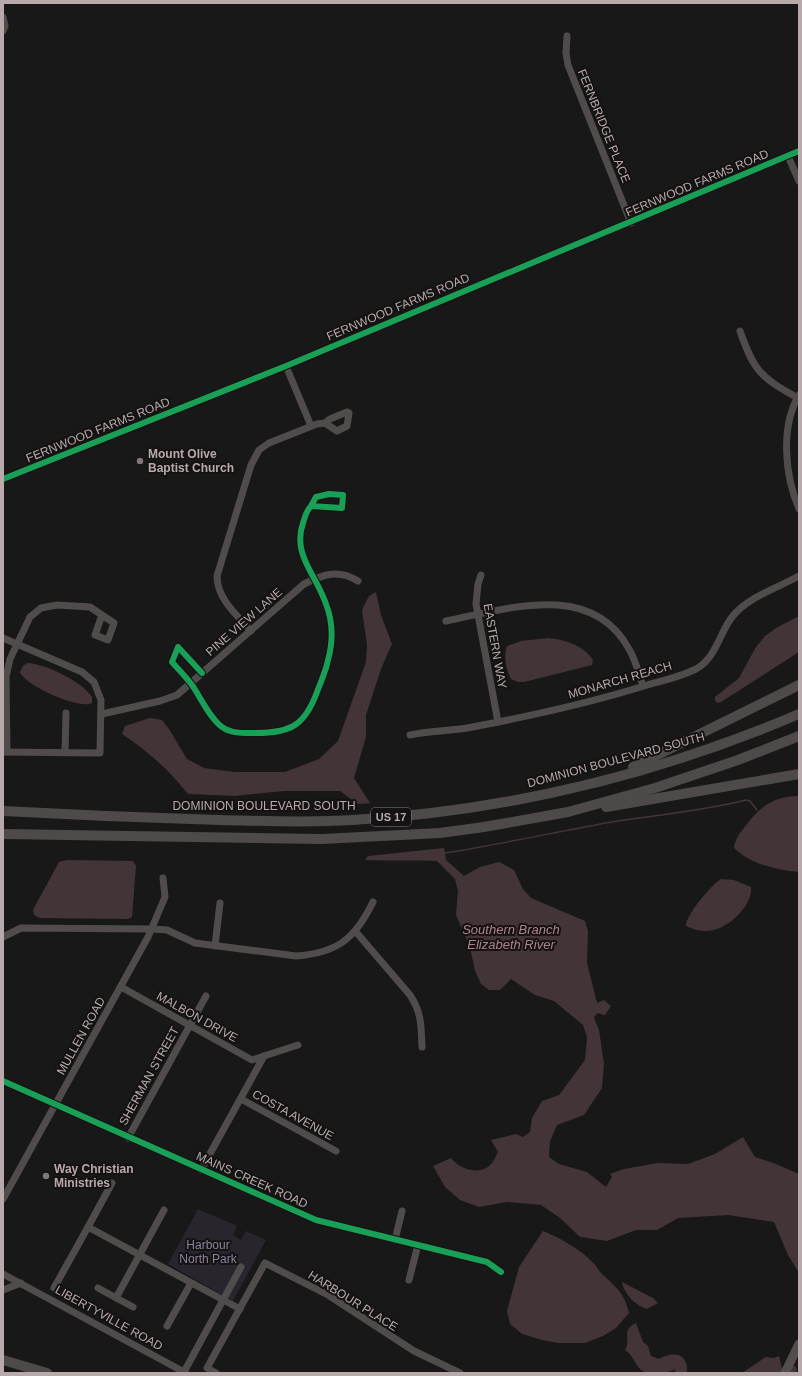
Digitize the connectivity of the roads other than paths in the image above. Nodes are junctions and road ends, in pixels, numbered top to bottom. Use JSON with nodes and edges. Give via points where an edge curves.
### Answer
{"nodes":[{"id":1,"x":3,"y":17,"type":"edge"},
{"id":2,"x":3,"y":31,"type":"edge"},
{"id":3,"x":567,"y":36,"type":"dead end"},
{"id":4,"x":799,"y":152,"type":"edge"},
{"id":5,"x":788,"y":156,"type":"junction"},
{"id":6,"x":799,"y":181,"type":"edge"},
{"id":7,"x":632,"y":222,"type":"junction"},
{"id":8,"x":740,"y":331,"type":"dead end"},
{"id":9,"x":286,"y":366,"type":"junction"},
{"id":10,"x":798,"y":396,"type":"edge"},
{"id":11,"x":325,"y":423,"type":"dead end"},
{"id":12,"x":311,"y":426,"type":"junction"},
{"id":13,"x":3,"y":479,"type":"edge"},
{"id":14,"x":310,"y":506,"type":"dead end"},
{"id":15,"x":799,"y":508,"type":"edge"},
{"id":16,"x":481,"y":575,"type":"dead end"},
{"id":17,"x":799,"y":576,"type":"edge"},
{"id":18,"x":315,"y":579,"type":"junction"},
{"id":19,"x":358,"y":581,"type":"dead end"},
{"id":20,"x":102,"y":615,"type":"dead end"},
{"id":21,"x":477,"y":615,"type":"junction"},
{"id":22,"x":446,"y":621,"type":"dead end"},
{"id":23,"x":251,"y":631,"type":"junction"},
{"id":24,"x":3,"y":638,"type":"edge"},
{"id":25,"x":17,"y":644,"type":"junction"},
{"id":26,"x":202,"y":673,"type":"junction"},
{"id":27,"x":191,"y":684,"type":"junction"},
{"id":28,"x":799,"y":685,"type":"edge"},
{"id":29,"x":643,"y":686,"type":"junction"},
{"id":30,"x":66,"y":713,"type":"dead end"},
{"id":31,"x":102,"y":714,"type":"junction"},
{"id":32,"x":799,"y":714,"type":"edge"},
{"id":33,"x":498,"y":722,"type":"junction"},
{"id":34,"x":410,"y":735,"type":"dead end"},
{"id":35,"x":799,"y":736,"type":"edge"},
{"id":36,"x":5,"y":752,"type":"edge"},
{"id":37,"x":65,"y":752,"type":"junction"},
{"id":38,"x":799,"y":774,"type":"edge"},
{"id":39,"x":605,"y":779,"type":"junction"},
{"id":40,"x":3,"y":811,"type":"edge"},
{"id":41,"x":568,"y":812,"type":"junction"},
{"id":42,"x":3,"y":835,"type":"edge"},
{"id":43,"x":163,"y":878,"type":"dead end"},
{"id":44,"x":373,"y":902,"type":"dead end"},
{"id":45,"x":220,"y":903,"type":"dead end"},
{"id":46,"x":152,"y":929,"type":"junction"},
{"id":47,"x":356,"y":932,"type":"junction"},
{"id":48,"x":3,"y":937,"type":"edge"},
{"id":49,"x":215,"y":946,"type":"junction"},
{"id":50,"x":121,"y":987,"type":"junction"},
{"id":51,"x":206,"y":996,"type":"dead end"},
{"id":52,"x":190,"y":1026,"type":"junction"},
{"id":53,"x":298,"y":1045,"type":"dead end"},
{"id":54,"x":422,"y":1047,"type":"dead end"},
{"id":55,"x":264,"y":1056,"type":"junction"},
{"id":56,"x":3,"y":1081,"type":"edge"},
{"id":57,"x":241,"y":1099,"type":"junction"},
{"id":58,"x":55,"y":1105,"type":"junction"},
{"id":59,"x":128,"y":1138,"type":"junction"},
{"id":60,"x":336,"y":1151,"type":"dead end"},
{"id":61,"x":201,"y":1170,"type":"junction"},
{"id":62,"x":112,"y":1183,"type":"dead end"},
{"id":63,"x":3,"y":1199,"type":"edge"},
{"id":64,"x":164,"y":1210,"type":"dead end"},
{"id":65,"x":402,"y":1211,"type":"dead end"},
{"id":66,"x":88,"y":1227,"type":"junction"},
{"id":67,"x":395,"y":1240,"type":"junction"},
{"id":68,"x":418,"y":1245,"type":"junction"},
{"id":69,"x":140,"y":1255,"type":"junction"},
{"id":70,"x":241,"y":1267,"type":"dead end"},
{"id":71,"x":501,"y":1272,"type":"dead end"},
{"id":72,"x":3,"y":1274,"type":"edge"},
{"id":73,"x":410,"y":1280,"type":"dead end"},
{"id":74,"x":21,"y":1283,"type":"junction"},
{"id":75,"x":191,"y":1283,"type":"junction"},
{"id":76,"x":54,"y":1288,"type":"dead end"},
{"id":77,"x":98,"y":1288,"type":"dead end"},
{"id":78,"x":3,"y":1290,"type":"edge"},
{"id":79,"x":116,"y":1298,"type":"junction"},
{"id":80,"x":223,"y":1300,"type":"junction"},
{"id":81,"x":133,"y":1308,"type":"dead end"},
{"id":82,"x":240,"y":1309,"type":"junction"},
{"id":83,"x":167,"y":1326,"type":"dead end"},
{"id":84,"x":799,"y":1344,"type":"edge"},
{"id":85,"x":3,"y":1354,"type":"edge"},
{"id":86,"x":3,"y":1360,"type":"edge"},
{"id":87,"x":36,"y":1369,"type":"junction"},
{"id":88,"x":47,"y":1373,"type":"edge"},
{"id":89,"x":185,"y":1373,"type":"edge"},
{"id":90,"x":216,"y":1373,"type":"edge"},
{"id":91,"x":460,"y":1373,"type":"edge"},
{"id":92,"x":785,"y":1373,"type":"edge"}],
"edges":[{"from":1,"to":2,"type":"street"},
{"from":3,"to":7,"type":"street","name":"FERNBRIDGE PLACE","via":[[568,65]]},
{"from":4,"to":5,"type":"street","name":"FERNWOOD FARMS ROAD"},
{"from":5,"to":6,"type":"street"},
{"from":5,"to":7,"type":"street","name":"FERNWOOD FARMS ROAD"},
{"from":7,"to":9,"type":"street","name":"FERNWOOD FARMS ROAD"},
{"from":8,"to":10,"type":"street","via":[[748,354],[766,380]]},
{"from":9,"to":12,"type":"street"},
{"from":9,"to":13,"type":"street","name":"FERNWOOD FARMS ROAD"},
{"from":10,"to":15,"type":"street","via":[[791,415],[787,458],[794,496]]},
{"from":11,"to":12,"type":"street"},
{"from":12,"to":23,"type":"street","via":[[269,443],[255,456],[218,573],[217,583],[221,595]]},
{"from":14,"to":18,"type":"street","via":[[300,533],[299,544]]},
{"from":16,"to":21,"type":"street","name":"EASTERN WAY","via":[[476,594]]},
{"from":17,"to":29,"type":"street","name":"MONARCH REACH","via":[[744,606],[732,618],[704,664],[689,672]]},
{"from":18,"to":19,"type":"street","name":"PINE VIEW LANE","via":[[336,573]]},
{"from":18,"to":23,"type":"street","name":"PINE VIEW LANE","via":[[304,584]]},
{"from":18,"to":27,"type":"street","via":[[328,610],[331,649],[312,708],[300,722],[279,732],[230,731],[215,721]]},
{"from":20,"to":25,"type":"street","via":[[90,607],[46,606],[30,617]]},
{"from":21,"to":22,"type":"street"},
{"from":21,"to":29,"type":"street","via":[[546,603],[588,612],[613,629],[625,644],[635,661]]},
{"from":21,"to":33,"type":"street","name":"EASTERN WAY"},
{"from":23,"to":26,"type":"street","name":"PINE VIEW LANE"},
{"from":24,"to":25,"type":"street"},
{"from":25,"to":31,"type":"street","via":[[89,677],[100,694]]},
{"from":25,"to":36,"type":"street","via":[[6,677]]},
{"from":26,"to":27,"type":"street","name":"PINE VIEW LANE"},
{"from":26,"to":27,"type":"street","via":[[178,647],[172,662]]},
{"from":27,"to":31,"type":"street","name":"PINE VIEW LANE","via":[[170,698]]},
{"from":28,"to":39,"type":"highway"},
{"from":29,"to":33,"type":"street","name":"MONARCH REACH"},
{"from":30,"to":37,"type":"street"},
{"from":31,"to":37,"type":"street","via":[[100,752]]},
{"from":32,"to":39,"type":"highway","name":"DOMINION BOULEVARD SOUTH","number":"US 17","via":[[691,755]]},
{"from":33,"to":34,"type":"street","name":"MONARCH REACH"},
{"from":35,"to":41,"type":"highway","number":"US 17","via":[[697,775]]},
{"from":36,"to":37,"type":"street"},
{"from":38,"to":41,"type":"highway","via":[[630,804]]},
{"from":39,"to":40,"type":"highway","name":"DOMINION BOULEVARD SOUTH","number":"US 17","via":[[553,793],[482,806],[352,820],[278,821]]},
{"from":41,"to":42,"type":"highway","number":"US 17","via":[[484,827],[344,838]]},
{"from":43,"to":46,"type":"street","name":"MULLEN ROAD","via":[[165,896]]},
{"from":44,"to":47,"type":"street"},
{"from":45,"to":49,"type":"street"},
{"from":46,"to":48,"type":"street","via":[[21,928]]},
{"from":46,"to":49,"type":"street","via":[[167,930],[196,943]]},
{"from":46,"to":50,"type":"street","name":"MULLEN ROAD"},
{"from":47,"to":49,"type":"street","via":[[330,949],[309,955],[296,956]]},
{"from":47,"to":54,"type":"street","via":[[417,1006]]},
{"from":50,"to":52,"type":"street","name":"MALBON DRIVE"},
{"from":50,"to":58,"type":"street","name":"MULLEN ROAD"},
{"from":51,"to":52,"type":"street","name":"SHERMAN STREET"},
{"from":52,"to":55,"type":"street","name":"MALBON DRIVE","via":[[252,1060]]},
{"from":52,"to":59,"type":"street","name":"SHERMAN STREET"},
{"from":53,"to":55,"type":"street","name":"MALBON DRIVE"},
{"from":55,"to":57,"type":"street"},
{"from":56,"to":58,"type":"street","name":"MAINS CREEK ROAD"},
{"from":57,"to":60,"type":"street","name":"COSTA AVENUE"},
{"from":57,"to":61,"type":"street"},
{"from":58,"to":59,"type":"street","name":"MAINS CREEK ROAD"},
{"from":58,"to":63,"type":"street","name":"MULLEN ROAD"},
{"from":59,"to":61,"type":"street","name":"MAINS CREEK ROAD"},
{"from":61,"to":67,"type":"street","name":"MAINS CREEK ROAD","via":[[316,1220]]},
{"from":62,"to":66,"type":"street"},
{"from":64,"to":69,"type":"street"},
{"from":65,"to":67,"type":"street"},
{"from":66,"to":69,"type":"street"},
{"from":66,"to":76,"type":"street"},
{"from":67,"to":68,"type":"street","name":"MAINS CREEK ROAD"},
{"from":68,"to":71,"type":"street","name":"MAINS CREEK ROAD","via":[[487,1262]]},
{"from":68,"to":73,"type":"street"},
{"from":69,"to":75,"type":"street"},
{"from":69,"to":79,"type":"street"},
{"from":70,"to":80,"type":"street"},
{"from":72,"to":74,"type":"street","name":"LIBERTYVILLE ROAD"},
{"from":74,"to":78,"type":"street"},
{"from":74,"to":89,"type":"street","name":"LIBERTYVILLE ROAD"},
{"from":75,"to":80,"type":"street"},
{"from":75,"to":83,"type":"street"},
{"from":77,"to":79,"type":"street"},
{"from":79,"to":81,"type":"street"},
{"from":80,"to":82,"type":"street"},
{"from":80,"to":89,"type":"street"},
{"from":82,"to":90,"type":"street","name":"HARBOUR PLACE","via":[[207,1368]]},
{"from":82,"to":91,"type":"street","name":"HARBOUR PLACE","via":[[265,1263],[328,1295],[414,1352]]},
{"from":84,"to":92,"type":"main road"},
{"from":85,"to":87,"type":"highway"},
{"from":86,"to":87,"type":"highway"},
{"from":87,"to":88,"type":"highway"}]}
